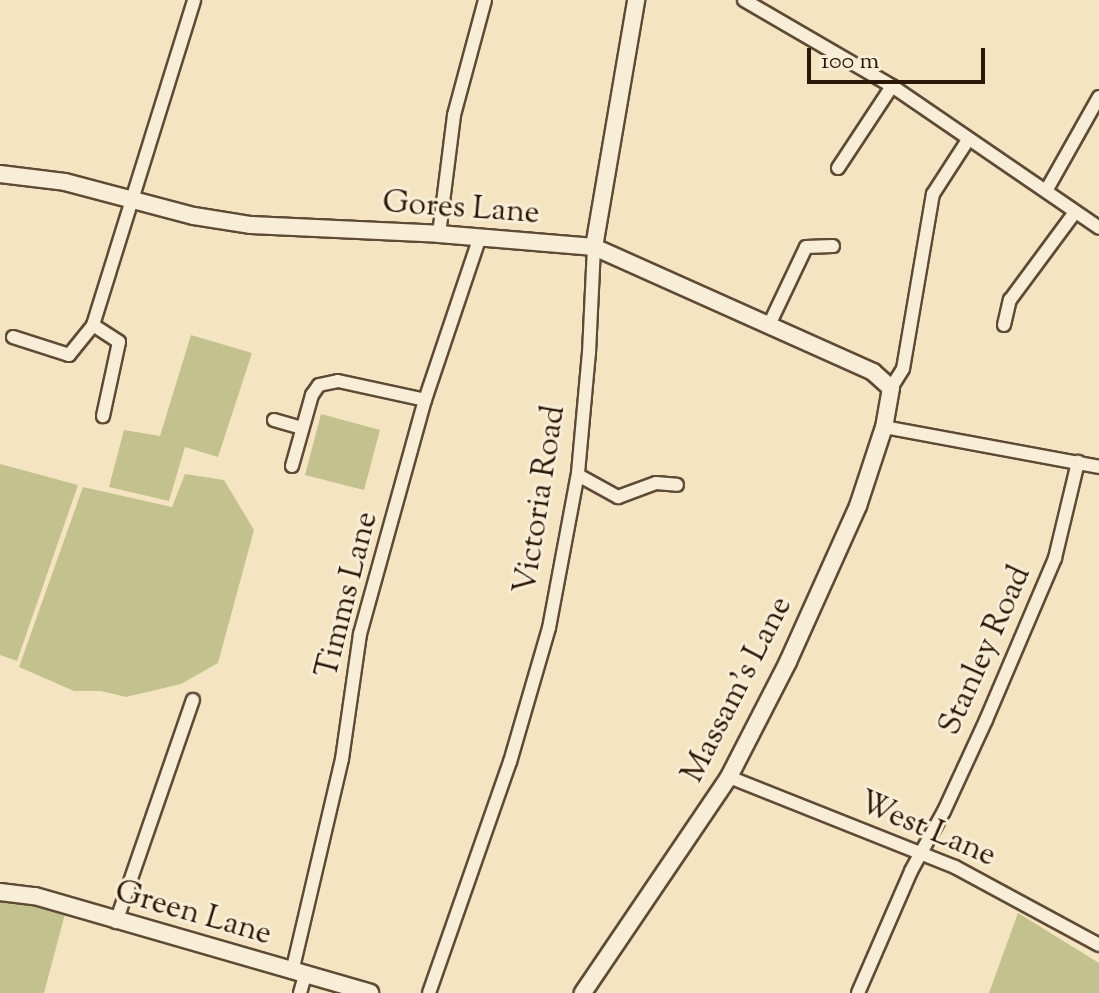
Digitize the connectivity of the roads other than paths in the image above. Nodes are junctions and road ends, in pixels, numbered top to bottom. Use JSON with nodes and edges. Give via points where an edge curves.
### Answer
{"nodes":[{"id":1,"x":194,"y":0,"type":"edge"},
{"id":2,"x":485,"y":0,"type":"edge"},
{"id":3,"x":636,"y":0,"type":"edge"},
{"id":4,"x":744,"y":0,"type":"edge"},
{"id":5,"x":892,"y":86,"type":"junction"},
{"id":6,"x":1099,"y":97,"type":"edge"},
{"id":7,"x":968,"y":140,"type":"junction"},
{"id":8,"x":838,"y":168,"type":"dead end"},
{"id":9,"x":0,"y":174,"type":"edge"},
{"id":10,"x":1046,"y":191,"type":"junction"},
{"id":11,"x":134,"y":201,"type":"junction"},
{"id":12,"x":1075,"y":212,"type":"junction"},
{"id":13,"x":1099,"y":228,"type":"edge"},
{"id":14,"x":439,"y":234,"type":"junction"},
{"id":15,"x":480,"y":237,"type":"junction"},
{"id":16,"x":833,"y":246,"type":"dead end"},
{"id":17,"x":594,"y":247,"type":"junction"},
{"id":18,"x":93,"y":325,"type":"junction"},
{"id":19,"x":769,"y":325,"type":"junction"},
{"id":20,"x":1004,"y":325,"type":"dead end"},
{"id":21,"x":13,"y":337,"type":"dead end"},
{"id":22,"x":891,"y":388,"type":"junction"},
{"id":23,"x":425,"y":400,"type":"junction"},
{"id":24,"x":103,"y":416,"type":"dead end"},
{"id":25,"x":274,"y":420,"type":"dead end"},
{"id":26,"x":884,"y":427,"type":"junction"},
{"id":27,"x":302,"y":428,"type":"junction"},
{"id":28,"x":1078,"y":462,"type":"junction"},
{"id":29,"x":292,"y":466,"type":"dead end"},
{"id":30,"x":1099,"y":467,"type":"edge"},
{"id":31,"x":578,"y":475,"type":"junction"},
{"id":32,"x":677,"y":485,"type":"dead end"},
{"id":33,"x":193,"y":700,"type":"dead end"},
{"id":34,"x":729,"y":777,"type":"junction"},
{"id":35,"x":922,"y":853,"type":"junction"},
{"id":36,"x":0,"y":892,"type":"edge"},
{"id":37,"x":116,"y":922,"type":"junction"},
{"id":38,"x":1099,"y":945,"type":"edge"},
{"id":39,"x":298,"y":974,"type":"junction"},
{"id":40,"x":300,"y":993,"type":"edge"},
{"id":41,"x":370,"y":993,"type":"edge"},
{"id":42,"x":429,"y":993,"type":"edge"},
{"id":43,"x":583,"y":993,"type":"edge"},
{"id":44,"x":858,"y":993,"type":"edge"}],
"edges":[{"from":1,"to":11,"type":"street"},
{"from":2,"to":14,"type":"street","via":[[454,115]]},
{"from":3,"to":17,"type":"street","name":"Victoria Road"},
{"from":4,"to":5,"type":"street"},
{"from":5,"to":7,"type":"street"},
{"from":5,"to":8,"type":"street"},
{"from":6,"to":10,"type":"street"},
{"from":7,"to":10,"type":"street"},
{"from":7,"to":22,"type":"street","via":[[933,194],[903,369]]},
{"from":9,"to":11,"type":"street","name":"Gores Lane","via":[[65,182]]},
{"from":10,"to":12,"type":"street"},
{"from":11,"to":14,"type":"street","name":"Gores Lane","via":[[251,225]]},
{"from":11,"to":18,"type":"street"},
{"from":12,"to":13,"type":"street"},
{"from":12,"to":20,"type":"street","via":[[1010,300]]},
{"from":14,"to":15,"type":"street","name":"Gores Lane"},
{"from":15,"to":17,"type":"street","name":"Gores Lane"},
{"from":15,"to":23,"type":"street","name":"Timms Lane"},
{"from":16,"to":19,"type":"street","via":[[806,247]]},
{"from":17,"to":19,"type":"street","name":"Gores Lane"},
{"from":17,"to":31,"type":"street","name":"Victoria Road"},
{"from":18,"to":21,"type":"street","via":[[69,355]]},
{"from":18,"to":24,"type":"street","via":[[119,342]]},
{"from":19,"to":22,"type":"street","name":"Gores Lane","via":[[873,372]]},
{"from":22,"to":26,"type":"street","name":"Massam's Lane"},
{"from":23,"to":27,"type":"street","via":[[327,381],[312,395]]},
{"from":23,"to":39,"type":"street","name":"Timms Lane","via":[[360,634],[342,759]]},
{"from":25,"to":27,"type":"street"},
{"from":26,"to":28,"type":"street"},
{"from":26,"to":34,"type":"street","name":"Massam's Lane","via":[[858,506]]},
{"from":27,"to":29,"type":"street"},
{"from":28,"to":30,"type":"street"},
{"from":28,"to":35,"type":"street","name":"Stanley Road","via":[[1055,558]]},
{"from":31,"to":32,"type":"street","via":[[618,497],[656,483]]},
{"from":31,"to":42,"type":"street","name":"Victoria Road","via":[[545,643],[510,762]]},
{"from":33,"to":37,"type":"street"},
{"from":34,"to":35,"type":"street","name":"West Lane"},
{"from":34,"to":43,"type":"street","name":"Massam's Lane"},
{"from":35,"to":38,"type":"street","name":"West Lane"},
{"from":35,"to":44,"type":"street","name":"Stanley Road"},
{"from":36,"to":37,"type":"street","name":"Green Lane","via":[[35,896]]},
{"from":37,"to":39,"type":"street","name":"Green Lane"},
{"from":39,"to":40,"type":"street","name":"Timms Lane"},
{"from":39,"to":41,"type":"street","name":"Green Lane"}]}
